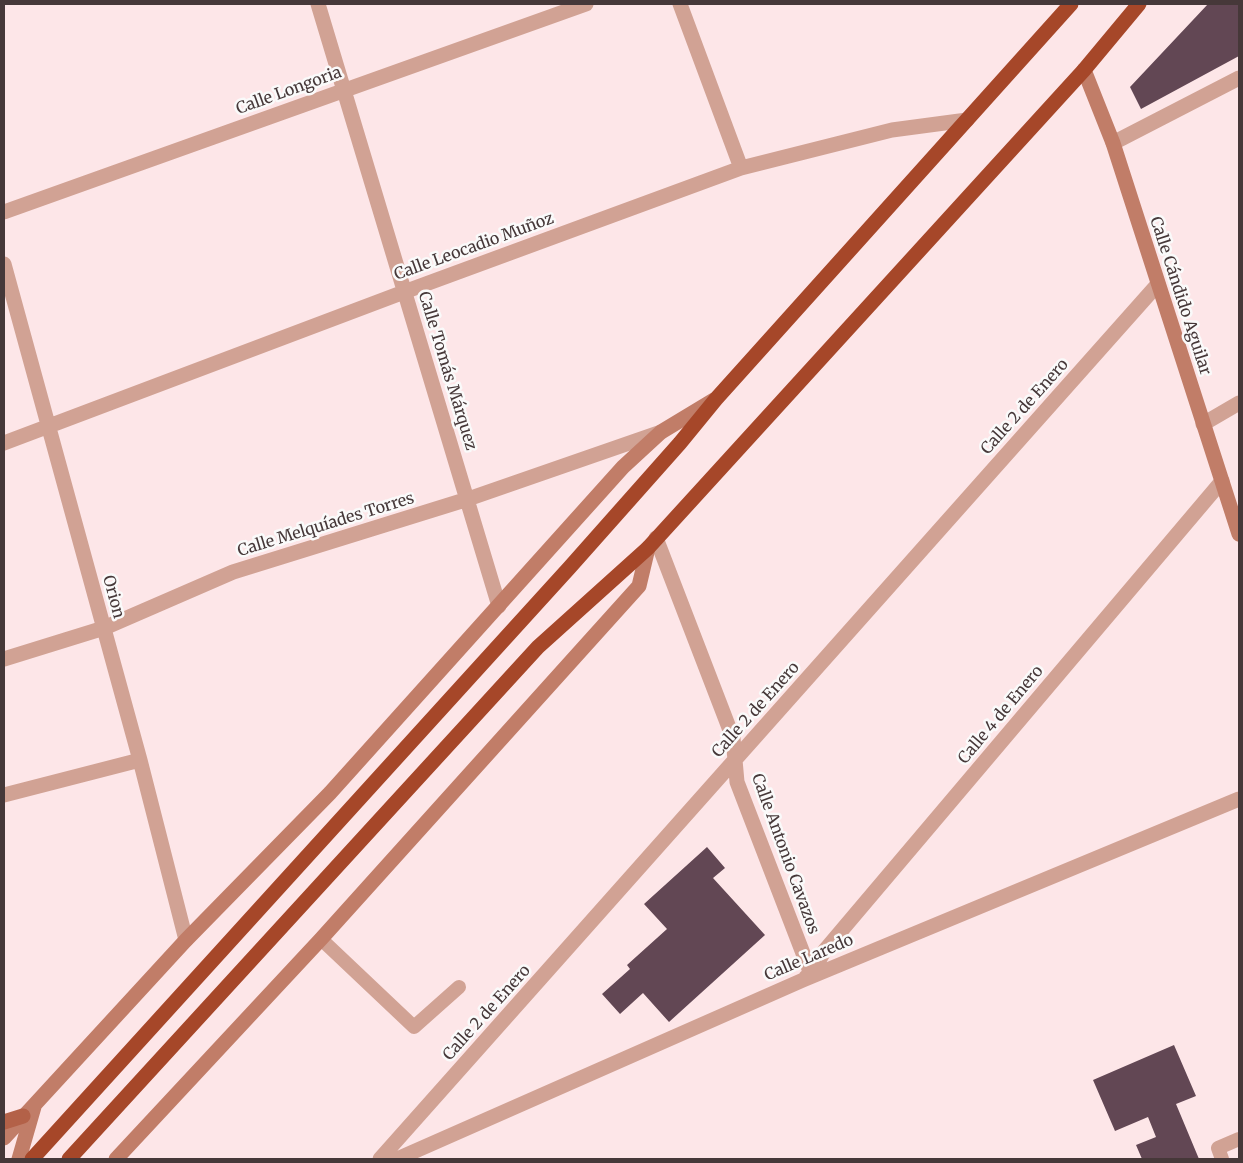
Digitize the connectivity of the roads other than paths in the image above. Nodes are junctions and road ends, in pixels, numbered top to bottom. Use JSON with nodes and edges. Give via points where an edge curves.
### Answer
{"nodes":[{"id":1,"x":318,"y":4,"type":"edge"},
{"id":2,"x":586,"y":4,"type":"edge"},
{"id":3,"x":680,"y":4,"type":"edge"},
{"id":4,"x":1071,"y":4,"type":"edge"},
{"id":5,"x":1139,"y":4,"type":"edge"},
{"id":6,"x":1084,"y":70,"type":"junction"},
{"id":7,"x":1239,"y":78,"type":"edge"},
{"id":8,"x":344,"y":90,"type":"junction"},
{"id":9,"x":967,"y":120,"type":"junction"},
{"id":10,"x":1113,"y":143,"type":"junction"},
{"id":11,"x":742,"y":168,"type":"junction"},
{"id":12,"x":4,"y":212,"type":"edge"},
{"id":13,"x":4,"y":264,"type":"edge"},
{"id":14,"x":1158,"y":284,"type":"junction"},
{"id":15,"x":404,"y":292,"type":"junction"},
{"id":16,"x":716,"y":399,"type":"junction"},
{"id":17,"x":1239,"y":402,"type":"edge"},
{"id":18,"x":1203,"y":424,"type":"junction"},
{"id":19,"x":49,"y":427,"type":"junction"},
{"id":20,"x":661,"y":432,"type":"junction"},
{"id":21,"x":4,"y":443,"type":"edge"},
{"id":22,"x":1222,"y":481,"type":"junction"},
{"id":23,"x":468,"y":499,"type":"junction"},
{"id":24,"x":1239,"y":534,"type":"edge"},
{"id":25,"x":652,"y":543,"type":"junction"},
{"id":26,"x":499,"y":606,"type":"junction"},
{"id":27,"x":104,"y":628,"type":"junction"},
{"id":28,"x":4,"y":659,"type":"edge"},
{"id":29,"x":140,"y":760,"type":"junction"},
{"id":30,"x":735,"y":760,"type":"junction"},
{"id":31,"x":4,"y":795,"type":"edge"},
{"id":32,"x":1239,"y":799,"type":"edge"},
{"id":33,"x":321,"y":939,"type":"junction"},
{"id":34,"x":186,"y":940,"type":"junction"},
{"id":35,"x":807,"y":977,"type":"junction"},
{"id":36,"x":459,"y":987,"type":"dead end"},
{"id":37,"x":36,"y":1101,"type":"junction"},
{"id":38,"x":23,"y":1116,"type":"junction"},
{"id":39,"x":4,"y":1122,"type":"edge"},
{"id":40,"x":4,"y":1138,"type":"edge"},
{"id":41,"x":1239,"y":1139,"type":"edge"},
{"id":42,"x":19,"y":1159,"type":"edge"},
{"id":43,"x":32,"y":1159,"type":"edge"},
{"id":44,"x":69,"y":1159,"type":"edge"},
{"id":45,"x":116,"y":1159,"type":"edge"},
{"id":46,"x":380,"y":1159,"type":"edge"},
{"id":47,"x":397,"y":1159,"type":"edge"},
{"id":48,"x":1222,"y":1159,"type":"edge"}],
"edges":[{"from":1,"to":8,"type":"street","name":"Calle Tomás Márquez"},
{"from":2,"to":8,"type":"street","name":"Calle Longoria"},
{"from":3,"to":11,"type":"street"},
{"from":4,"to":9,"type":"highway"},
{"from":5,"to":6,"type":"highway"},
{"from":6,"to":10,"type":"street","name":"Calle Cándido Aguilar"},
{"from":6,"to":25,"type":"highway"},
{"from":7,"to":10,"type":"street"},
{"from":8,"to":12,"type":"street","name":"Calle Longoria"},
{"from":8,"to":15,"type":"street","name":"Calle Tomás Márquez"},
{"from":9,"to":11,"type":"street","name":"Calle Leocadio Muñoz","via":[[892,130]]},
{"from":9,"to":16,"type":"highway"},
{"from":10,"to":14,"type":"street","name":"Calle Cándido Aguilar"},
{"from":11,"to":15,"type":"street","name":"Calle Leocadio Muñoz"},
{"from":13,"to":19,"type":"street","name":"Orion"},
{"from":14,"to":18,"type":"street","name":"Calle Cándido Aguilar"},
{"from":14,"to":30,"type":"street","name":"Calle 2 de Enero"},
{"from":15,"to":19,"type":"street","name":"Calle Leocadio Muñoz"},
{"from":15,"to":23,"type":"street","name":"Calle Tomás Márquez"},
{"from":16,"to":20,"type":"street"},
{"from":16,"to":43,"type":"highway","via":[[505,638]]},
{"from":17,"to":18,"type":"street"},
{"from":18,"to":22,"type":"street","name":"Calle Cándido Aguilar"},
{"from":19,"to":21,"type":"street","name":"Calle Leocadio Muñoz"},
{"from":19,"to":27,"type":"street","name":"Orion"},
{"from":20,"to":23,"type":"street","name":"Calle Melquíades Torres"},
{"from":20,"to":26,"type":"street","via":[[623,467]]},
{"from":22,"to":24,"type":"street","name":"Calle Cándido Aguilar"},
{"from":22,"to":35,"type":"street","name":"Calle 4 de Enero","via":[[825,950]]},
{"from":23,"to":26,"type":"street","name":"Calle Tomás Márquez"},
{"from":23,"to":27,"type":"street","name":"Calle Melquíades Torres","via":[[233,572]]},
{"from":25,"to":30,"type":"street","name":"Calle Antonio Cavazos","via":[[733,738]]},
{"from":25,"to":33,"type":"street","via":[[639,586]]},
{"from":25,"to":44,"type":"highway","via":[[538,647]]},
{"from":26,"to":34,"type":"street","via":[[330,794]]},
{"from":27,"to":28,"type":"street","name":"Calle Melquíades Torres"},
{"from":27,"to":29,"type":"street","name":"Orion"},
{"from":29,"to":31,"type":"street"},
{"from":29,"to":34,"type":"street","name":"Orion"},
{"from":30,"to":35,"type":"street","name":"Calle Antonio Cavazos","via":[[737,782]]},
{"from":30,"to":46,"type":"street","name":"Calle 2 de Enero"},
{"from":32,"to":35,"type":"street","name":"Calle Laredo"},
{"from":33,"to":36,"type":"lane","via":[[414,1027]]},
{"from":33,"to":45,"type":"street"},
{"from":34,"to":37,"type":"street"},
{"from":35,"to":47,"type":"street","name":"Calle Laredo"},
{"from":37,"to":38,"type":"street"},
{"from":37,"to":42,"type":"street"},
{"from":38,"to":39,"type":"main road"},
{"from":38,"to":40,"type":"street"},
{"from":41,"to":48,"type":"lane","via":[[1218,1148]]}]}
